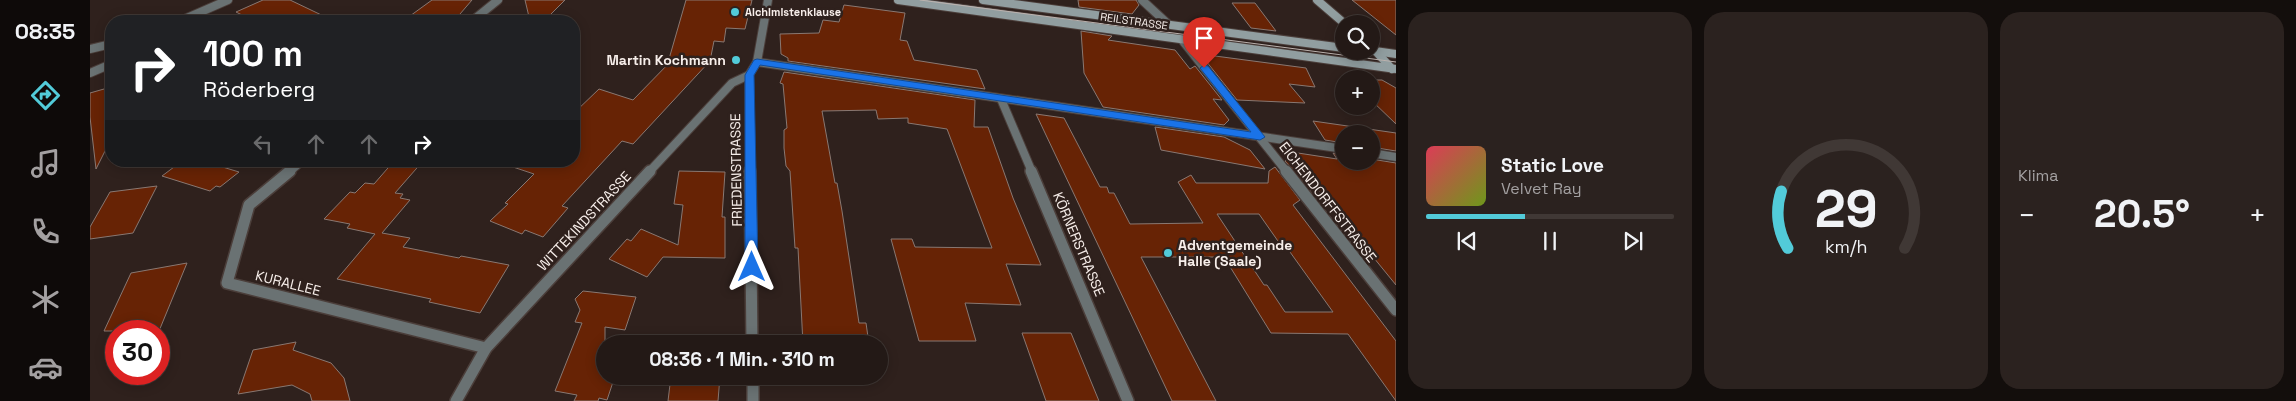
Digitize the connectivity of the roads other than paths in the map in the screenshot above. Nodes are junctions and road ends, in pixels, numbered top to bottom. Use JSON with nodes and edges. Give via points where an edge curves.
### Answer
{"nodes":[{"id":1,"x":228,"y":0,"type":"edge"},
{"id":2,"x":498,"y":0,"type":"edge"},
{"id":3,"x":768,"y":0,"type":"edge"},
{"id":4,"x":898,"y":0,"type":"edge"},
{"id":5,"x":983,"y":0,"type":"edge"},
{"id":6,"x":1142,"y":0,"type":"edge"},
{"id":7,"x":1317,"y":0,"type":"edge"},
{"id":8,"x":194,"y":15,"type":"edge"},
{"id":9,"x":480,"y":15,"type":"edge"},
{"id":10,"x":1335,"y":15,"type":"edge"},
{"id":11,"x":1169,"y":25,"type":"junction"},
{"id":12,"x":1182,"y":40,"type":"junction"},
{"id":13,"x":105,"y":45,"type":"edge"},
{"id":14,"x":1335,"y":47,"type":"edge"},
{"id":15,"x":90,"y":49,"type":"edge"},
{"id":16,"x":1380,"y":51,"type":"edge"},
{"id":17,"x":1396,"y":54,"type":"edge"},
{"id":18,"x":1380,"y":57,"type":"edge"},
{"id":19,"x":757,"y":62,"type":"junction"},
{"id":20,"x":105,"y":67,"type":"edge"},
{"id":21,"x":1394,"y":70,"type":"edge"},
{"id":22,"x":90,"y":73,"type":"edge"},
{"id":23,"x":750,"y":75,"type":"junction"},
{"id":24,"x":1001,"y":99,"type":"junction"},
{"id":25,"x":1260,"y":137,"type":"junction"},
{"id":26,"x":1335,"y":148,"type":"edge"},
{"id":27,"x":1380,"y":154,"type":"edge"},
{"id":28,"x":1396,"y":157,"type":"edge"},
{"id":29,"x":295,"y":167,"type":"edge"},
{"id":30,"x":1396,"y":310,"type":"edge"},
{"id":31,"x":752,"y":335,"type":"edge"},
{"id":32,"x":486,"y":348,"type":"junction"},
{"id":33,"x":753,"y":385,"type":"edge"},
{"id":34,"x":456,"y":401,"type":"edge"},
{"id":35,"x":753,"y":401,"type":"edge"},
{"id":36,"x":1128,"y":401,"type":"edge"}],
"edges":[{"from":1,"to":8,"type":"street"},
{"from":2,"to":9,"type":"street"},
{"from":3,"to":19,"type":"street","name":"FRIEDENSTRASSE"},
{"from":4,"to":12,"type":"street","name":"REILSTRASSE"},
{"from":5,"to":11,"type":"street","name":"REILSTRASSE"},
{"from":6,"to":11,"type":"street"},
{"from":7,"to":10,"type":"street"},
{"from":11,"to":14,"type":"street","name":"REILSTRASSE"},
{"from":12,"to":21,"type":"street","name":"REILSTRASSE"},
{"from":12,"to":25,"type":"street","name":"EICHENDORFFSTRASSE"},
{"from":13,"to":15,"type":"street"},
{"from":16,"to":17,"type":"street"},
{"from":18,"to":21,"type":"street"},
{"from":19,"to":23,"type":"street","name":"FRIEDENSTRASSE"},
{"from":19,"to":24,"type":"street"},
{"from":20,"to":22,"type":"street"},
{"from":23,"to":31,"type":"street","name":"FRIEDENSTRASSE"},
{"from":23,"to":32,"type":"street","name":"WITTEKINDSTRASSE","via":[[732,83]]},
{"from":24,"to":25,"type":"street"},
{"from":24,"to":36,"type":"street","name":"KÖRNERSTRASSE"},
{"from":25,"to":26,"type":"street"},
{"from":25,"to":30,"type":"street","name":"EICHENDORFFSTRASSE"},
{"from":27,"to":28,"type":"street"},
{"from":29,"to":32,"type":"street","name":"KURALLEE","via":[[249,205],[227,283]]},
{"from":32,"to":34,"type":"street","name":"WITTEKINDSTRASSE"},
{"from":33,"to":35,"type":"street"}]}
